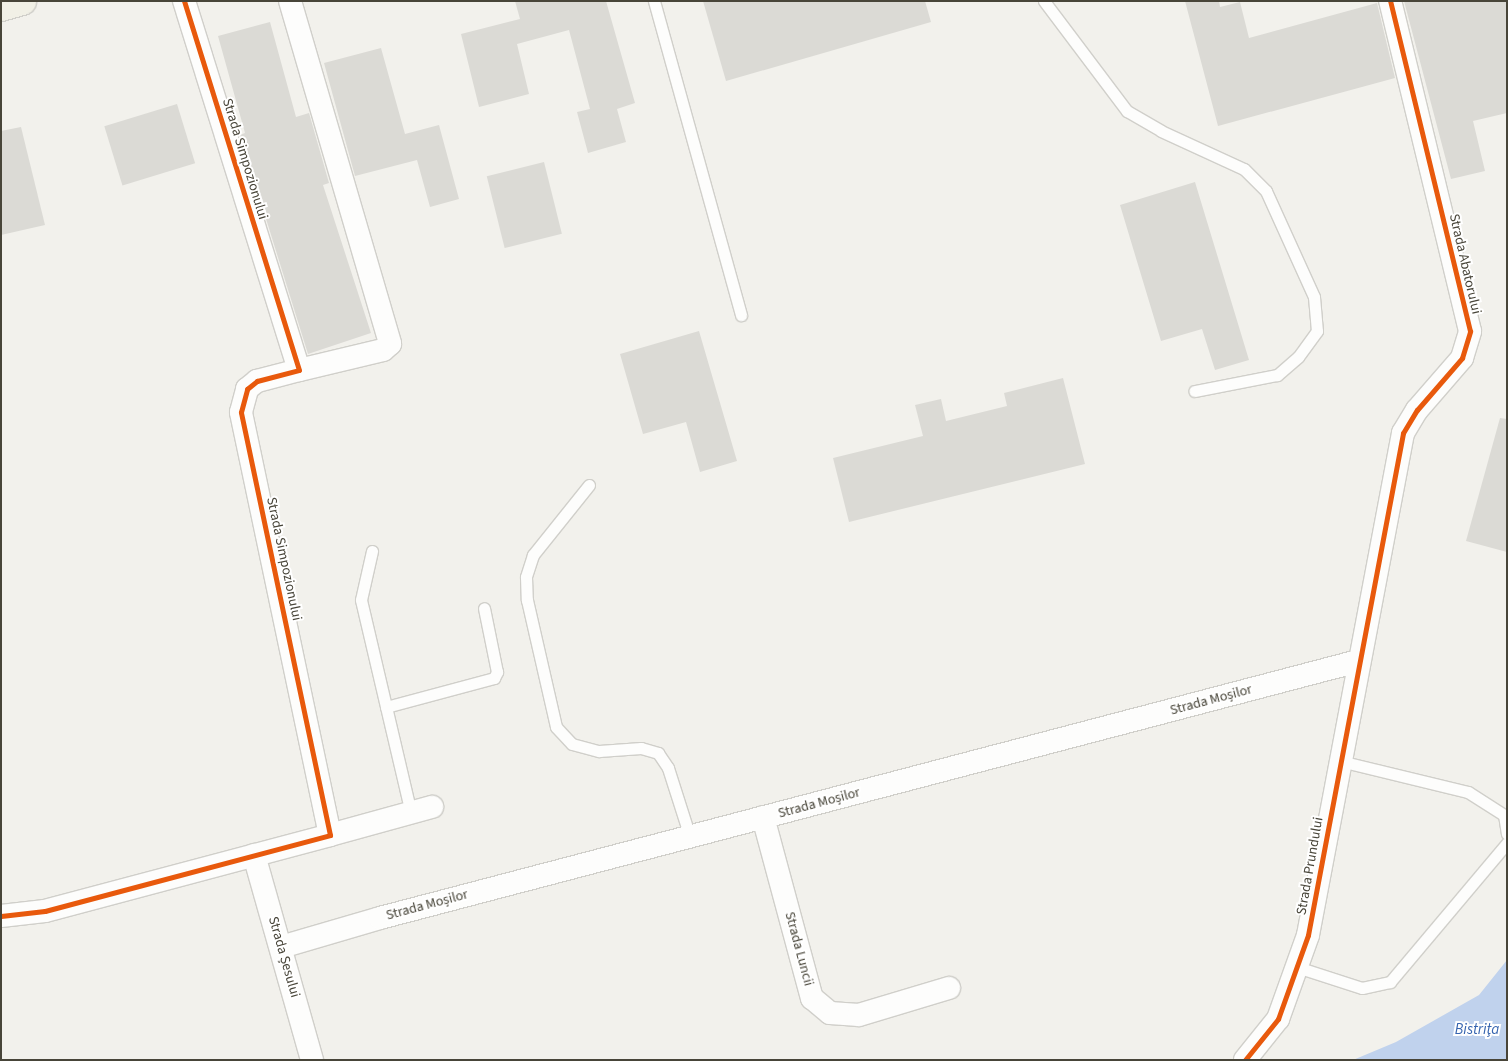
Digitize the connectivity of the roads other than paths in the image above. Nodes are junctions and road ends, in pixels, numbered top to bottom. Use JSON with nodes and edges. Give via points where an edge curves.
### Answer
{"nodes":[{"id":1,"x":184,"y":1,"type":"edge"},
{"id":2,"x":290,"y":1,"type":"edge"},
{"id":3,"x":654,"y":1,"type":"edge"},
{"id":4,"x":1044,"y":1,"type":"edge"},
{"id":5,"x":1390,"y":1,"type":"edge"},
{"id":6,"x":740,"y":315,"type":"dead end"},
{"id":7,"x":299,"y":370,"type":"junction"},
{"id":8,"x":1195,"y":391,"type":"dead end"},
{"id":9,"x":589,"y":485,"type":"dead end"},
{"id":10,"x":372,"y":551,"type":"dead end"},
{"id":11,"x":484,"y":608,"type":"dead end"},
{"id":12,"x":1358,"y":661,"type":"junction"},
{"id":13,"x":386,"y":706,"type":"junction"},
{"id":14,"x":1340,"y":761,"type":"junction"},
{"id":15,"x":432,"y":807,"type":"dead end"},
{"id":16,"x":410,"y":812,"type":"junction"},
{"id":17,"x":763,"y":817,"type":"junction"},
{"id":18,"x":1507,"y":834,"type":"edge"},
{"id":19,"x":330,"y":835,"type":"junction"},
{"id":20,"x":690,"y":836,"type":"junction"},
{"id":21,"x":1507,"y":843,"type":"edge"},
{"id":22,"x":254,"y":855,"type":"junction"},
{"id":23,"x":1,"y":916,"type":"edge"},
{"id":24,"x":281,"y":947,"type":"junction"},
{"id":25,"x":1300,"y":968,"type":"junction"},
{"id":26,"x":949,"y":988,"type":"dead end"},
{"id":27,"x":312,"y":1060,"type":"edge"},
{"id":28,"x":1245,"y":1060,"type":"edge"}],
"edges":[{"from":1,"to":7,"type":"street","name":"Strada Simpozionului"},
{"from":2,"to":7,"type":"street","via":[[390,344],[382,350]]},
{"from":3,"to":6,"type":"lane"},
{"from":4,"to":8,"type":"lane","via":[[1127,111],[1244,169],[1266,191],[1314,297],[1317,331],[1298,357],[1277,375]]},
{"from":5,"to":12,"type":"street","name":"Strada Abatorului","via":[[1470,331],[1462,358],[1417,410],[1403,434]]},
{"from":7,"to":19,"type":"street","name":"Strada Simpozionului","via":[[257,381],[247,389],[241,412]]},
{"from":9,"to":20,"type":"lane","via":[[533,554],[526,577],[526,600],[556,727],[572,744],[599,751],[641,748],[658,753],[668,768]]},
{"from":10,"to":13,"type":"lane","via":[[361,600]]},
{"from":11,"to":13,"type":"lane","via":[[497,672],[494,678]]},
{"from":12,"to":14,"type":"street","name":"Strada Prundului"},
{"from":12,"to":17,"type":"street","name":"Strada Moșilor"},
{"from":13,"to":16,"type":"lane"},
{"from":14,"to":18,"type":"lane","via":[[1468,792],[1504,815]]},
{"from":14,"to":25,"type":"street","name":"Strada Prundului"},
{"from":15,"to":16,"type":"street"},
{"from":16,"to":19,"type":"street"},
{"from":17,"to":20,"type":"street","name":"Strada Moșilor"},
{"from":17,"to":26,"type":"street","name":"Strada Luncii","via":[[812,998],[830,1013],[859,1015]]},
{"from":19,"to":22,"type":"street"},
{"from":20,"to":24,"type":"street","name":"Strada Moșilor"},
{"from":21,"to":25,"type":"lane","via":[[1390,982],[1362,988]]},
{"from":22,"to":23,"type":"street","via":[[45,911]]},
{"from":22,"to":24,"type":"street","name":"Strada Șesului"},
{"from":24,"to":27,"type":"street","name":"Strada Șesului"},
{"from":25,"to":28,"type":"street","name":"Strada Prundului","via":[[1278,1019]]}]}
